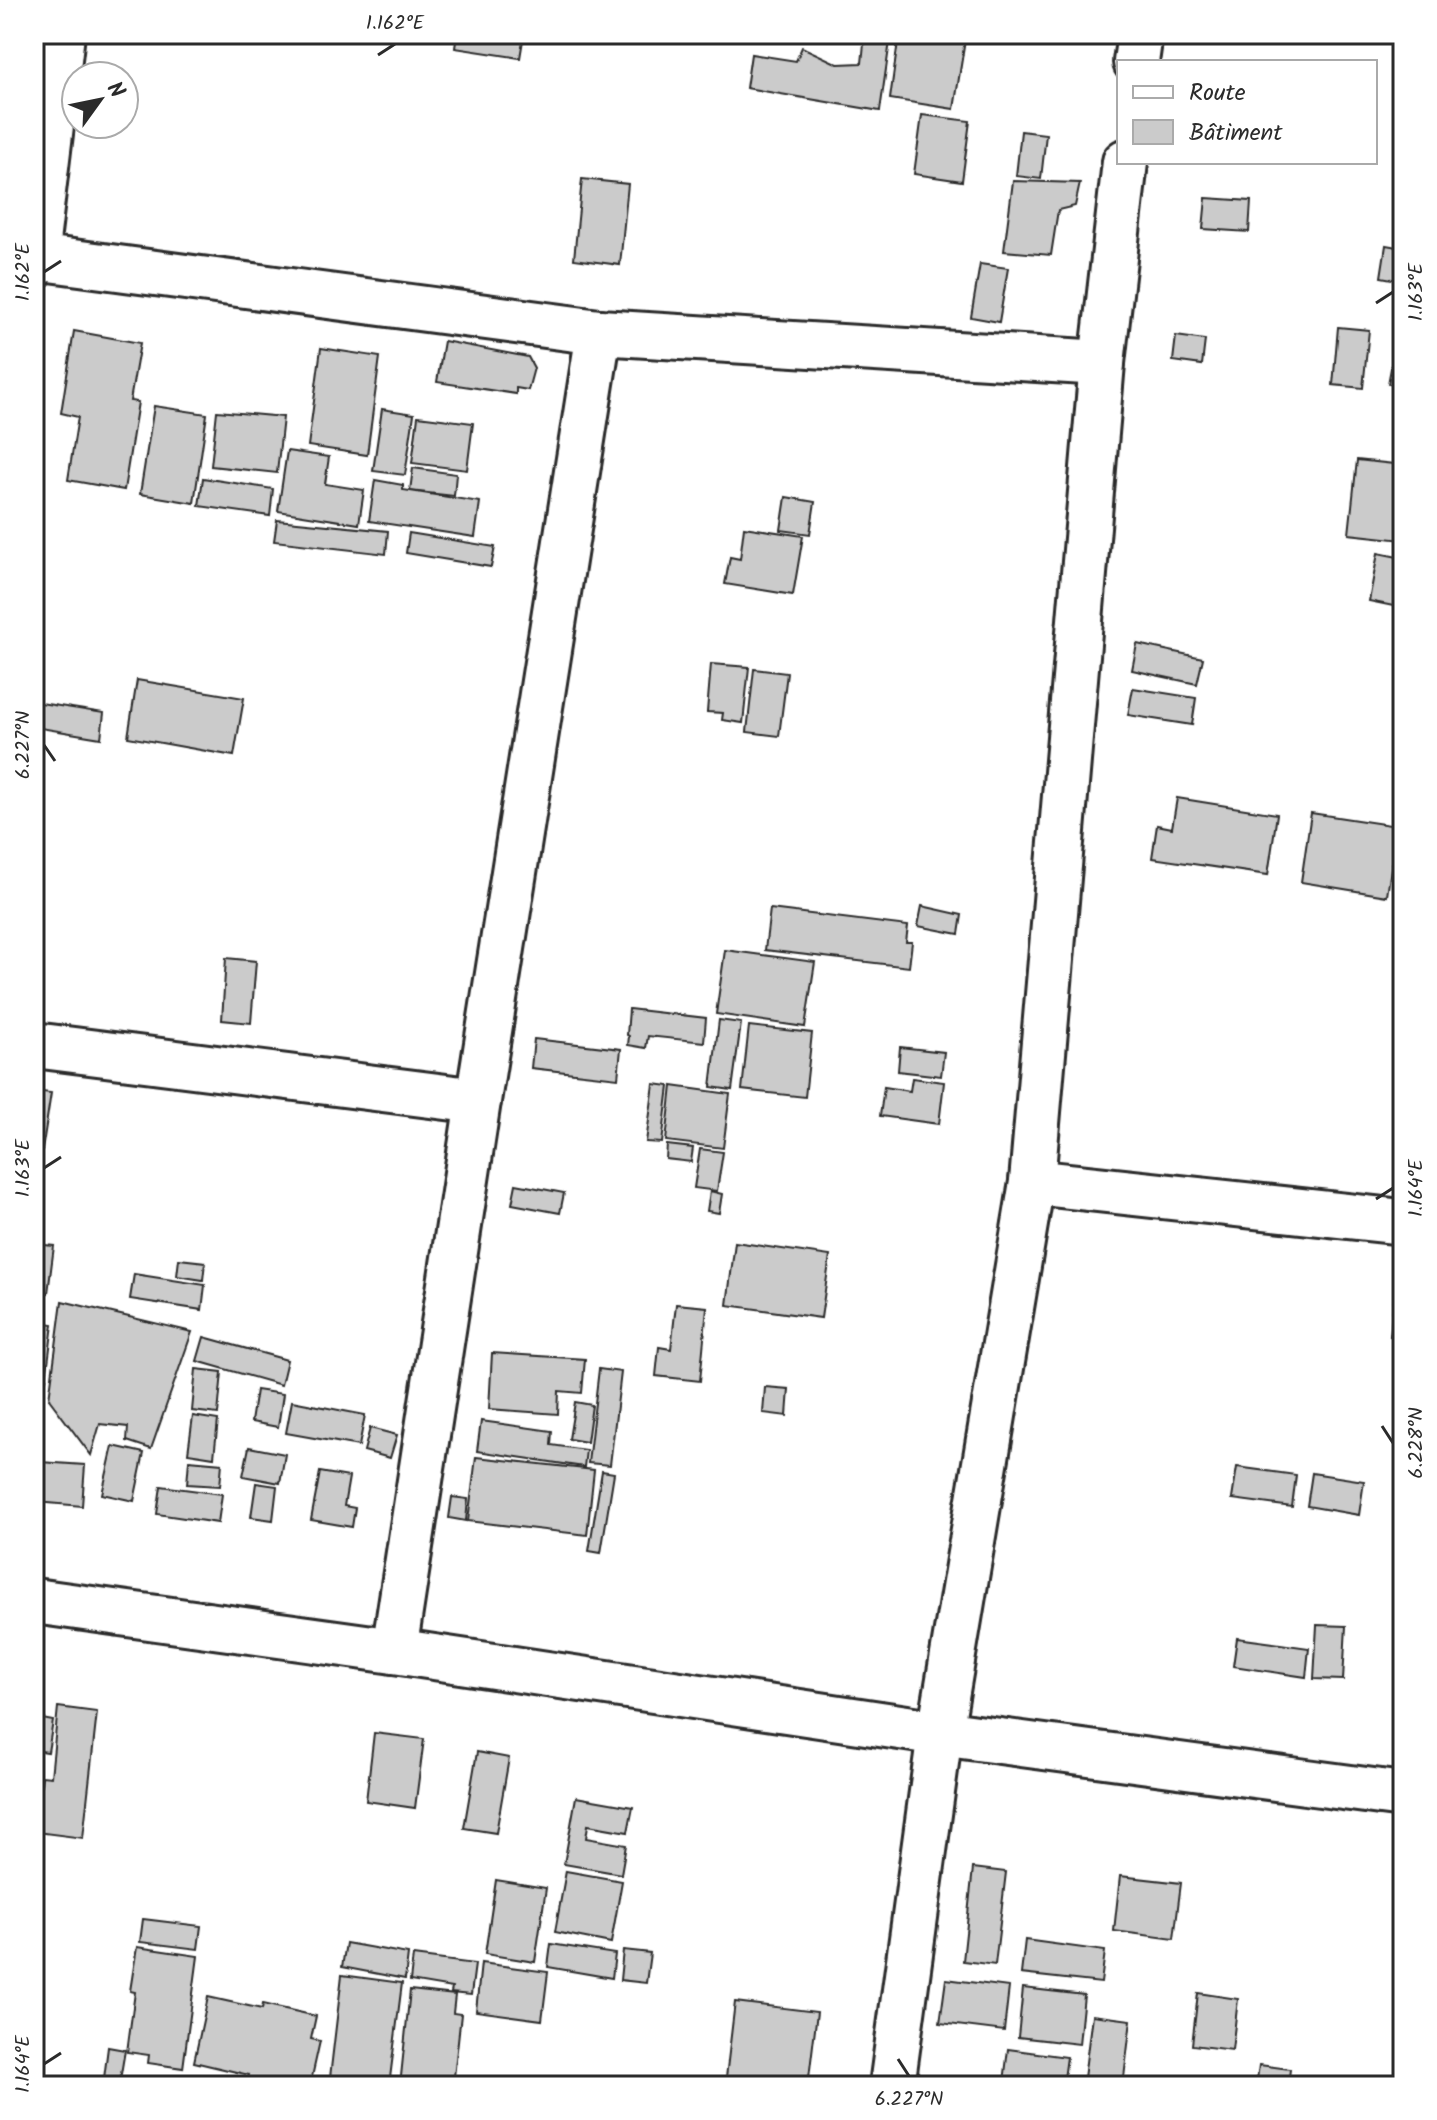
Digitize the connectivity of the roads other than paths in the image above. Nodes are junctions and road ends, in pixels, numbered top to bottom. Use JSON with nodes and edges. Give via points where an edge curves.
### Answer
{"nodes":[{"id":1,"x":62,"y":34,"type":"edge"},
{"id":2,"x":1140,"y":34,"type":"edge"},
{"id":3,"x":1136,"y":60,"type":"edge"},
{"id":4,"x":1125,"y":164,"type":"edge"},
{"id":5,"x":35,"y":261,"type":"edge"},
{"id":6,"x":599,"y":332,"type":"junction"},
{"id":7,"x":1102,"y":363,"type":"junction"},
{"id":8,"x":34,"y":1045,"type":"edge"},
{"id":9,"x":478,"y":1101,"type":"junction"},
{"id":10,"x":1032,"y":1182,"type":"junction"},
{"id":11,"x":1403,"y":1222,"type":"edge"},
{"id":12,"x":34,"y":1601,"type":"edge"},
{"id":13,"x":394,"y":1651,"type":"junction"},
{"id":14,"x":940,"y":1733,"type":"junction"},
{"id":15,"x":1403,"y":1795,"type":"edge"},
{"id":16,"x":892,"y":2086,"type":"edge"}],
"edges":[{"from":1,"to":5,"type":"street"},
{"from":2,"to":3,"type":"street"},
{"from":4,"to":7,"type":"street"},
{"from":5,"to":6,"type":"street"},
{"from":6,"to":7,"type":"street"},
{"from":6,"to":9,"type":"street"},
{"from":7,"to":10,"type":"street"},
{"from":8,"to":9,"type":"street"},
{"from":9,"to":13,"type":"street"},
{"from":10,"to":11,"type":"street"},
{"from":10,"to":14,"type":"street"},
{"from":12,"to":13,"type":"street"},
{"from":13,"to":14,"type":"street"},
{"from":14,"to":15,"type":"street"},
{"from":14,"to":16,"type":"street"}]}
